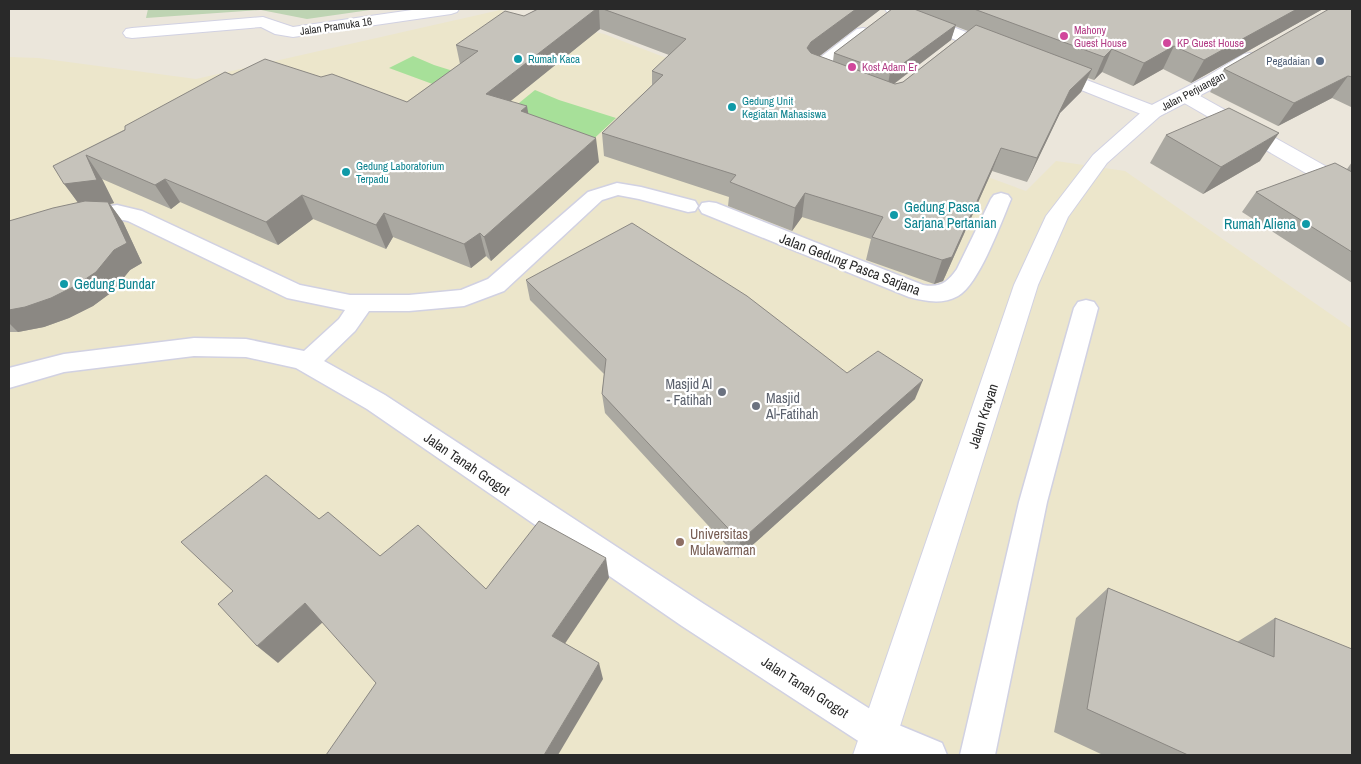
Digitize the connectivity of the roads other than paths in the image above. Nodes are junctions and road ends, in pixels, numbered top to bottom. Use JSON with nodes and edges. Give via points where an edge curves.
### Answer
{"nodes":[{"id":1,"x":452,"y":9,"type":"edge"},
{"id":2,"x":894,"y":9,"type":"edge"},
{"id":3,"x":132,"y":34,"type":"dead end"},
{"id":4,"x":968,"y":38,"type":"junction"},
{"id":5,"x":952,"y":50,"type":"edge"},
{"id":6,"x":1265,"y":51,"type":"edge"},
{"id":7,"x":1014,"y":57,"type":"edge"},
{"id":8,"x":1032,"y":64,"type":"edge"},
{"id":9,"x":831,"y":76,"type":"edge"},
{"id":10,"x":1186,"y":96,"type":"junction"},
{"id":11,"x":1153,"y":112,"type":"junction"},
{"id":12,"x":1352,"y":190,"type":"edge"},
{"id":13,"x":1001,"y":199,"type":"dead end"},
{"id":14,"x":688,"y":206,"type":"dead end"},
{"id":15,"x":709,"y":208,"type":"dead end"},
{"id":16,"x":63,"y":223,"type":"edge"},
{"id":17,"x":363,"y":303,"type":"junction"},
{"id":18,"x":1086,"y":308,"type":"dead end"},
{"id":19,"x":308,"y":362,"type":"junction"},
{"id":20,"x":9,"y":378,"type":"edge"},
{"id":21,"x":875,"y":745,"type":"edge"},
{"id":22,"x":930,"y":755,"type":"edge"},
{"id":23,"x":977,"y":755,"type":"edge"}],
"edges":[{"from":1,"to":3,"type":"street","name":"Jalan Pramuka 16","via":[[293,32],[263,22]]},
{"from":2,"to":4,"type":"street"},
{"from":2,"to":9,"type":"street","via":[[814,70]]},
{"from":4,"to":5,"type":"street"},
{"from":4,"to":7,"type":"street"},
{"from":6,"to":10,"type":"street","name":"Jalan Perjuangan"},
{"from":8,"to":11,"type":"street"},
{"from":10,"to":11,"type":"street","name":"Jalan Perjuangan"},
{"from":10,"to":12,"type":"street"},
{"from":11,"to":21,"type":"street","name":"Jalan Krayan","via":[[1100,159],[1057,216],[1030,276]]},
{"from":13,"to":15,"type":"lane","name":"Jalan Gedung Pasca Sarjana","via":[[964,276],[951,290],[930,294]]},
{"from":14,"to":17,"type":"lane","via":[[617,189],[595,196],[496,285],[464,298]]},
{"from":16,"to":17,"type":"lane","via":[[87,215],[126,213],[295,292]]},
{"from":17,"to":19,"type":"lane","via":[[347,324]]},
{"from":18,"to":23,"type":"lane","via":[[1033,502]]},
{"from":19,"to":20,"type":"lane","name":"Jalan Tanah Grogot","via":[[246,348],[194,348],[64,363]]},
{"from":19,"to":21,"type":"lane","name":"Jalan Tanah Grogot","via":[[376,402],[669,598]]},
{"from":21,"to":22,"type":"lane","name":"Jalan Tanah Grogot"}]}
